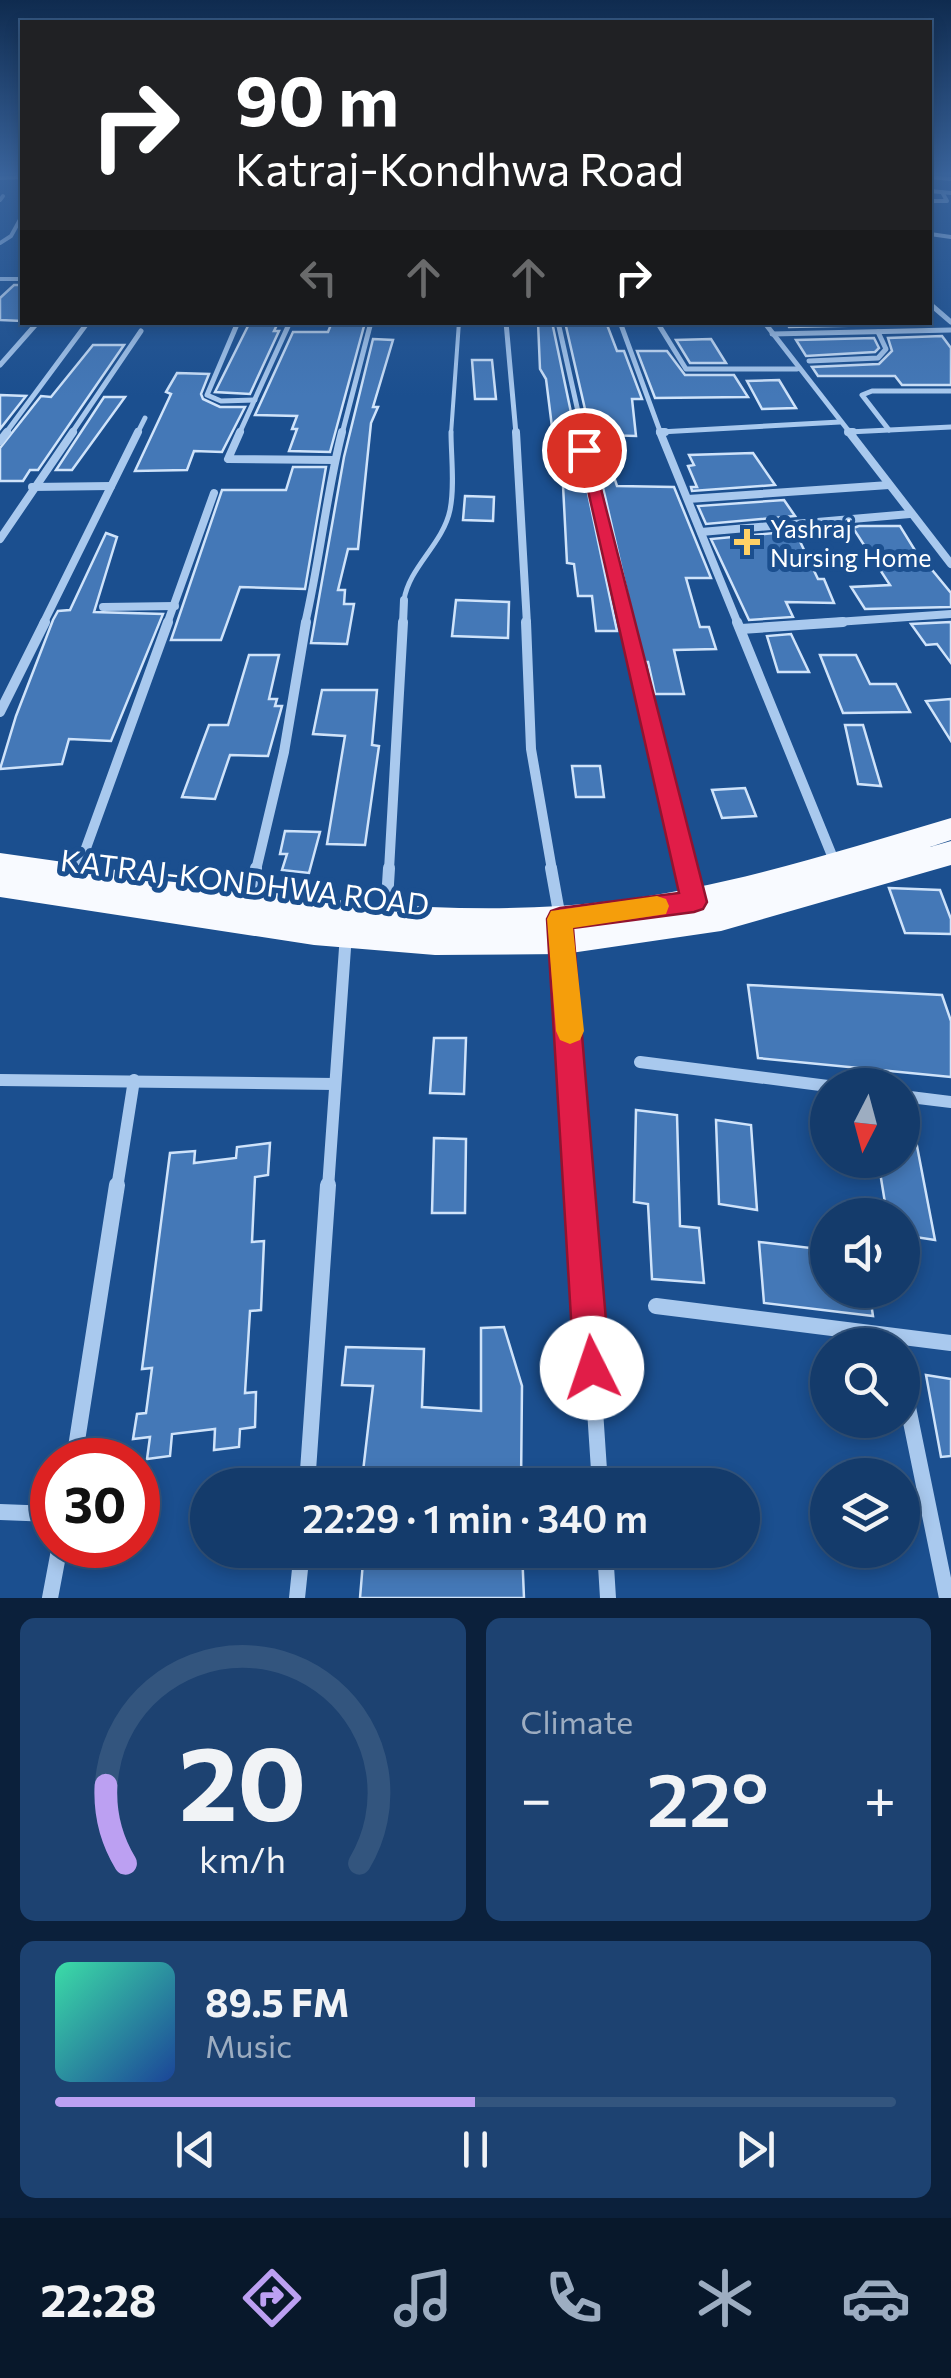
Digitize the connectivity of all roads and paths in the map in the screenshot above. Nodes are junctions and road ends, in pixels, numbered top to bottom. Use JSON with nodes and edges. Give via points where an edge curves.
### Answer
{"nodes":[{"id":1,"x":932,"y":306,"type":"edge"},
{"id":2,"x":951,"y":322,"type":"edge"},
{"id":3,"x":35,"y":325,"type":"edge"},
{"id":4,"x":86,"y":325,"type":"edge"},
{"id":5,"x":237,"y":325,"type":"edge"},
{"id":6,"x":289,"y":325,"type":"edge"},
{"id":7,"x":370,"y":325,"type":"edge"},
{"id":8,"x":459,"y":325,"type":"edge"},
{"id":9,"x":506,"y":325,"type":"edge"},
{"id":10,"x":559,"y":325,"type":"edge"},
{"id":11,"x":621,"y":325,"type":"edge"},
{"id":12,"x":660,"y":325,"type":"edge"},
{"id":13,"x":766,"y":325,"type":"edge"},
{"id":14,"x":951,"y":330,"type":"edge"},
{"id":15,"x":141,"y":331,"type":"dead end"},
{"id":16,"x":878,"y":332,"type":"junction"},
{"id":17,"x":772,"y":334,"type":"junction"},
{"id":18,"x":1,"y":361,"type":"edge"},
{"id":19,"x":809,"y":361,"type":"dead end"},
{"id":20,"x":797,"y":369,"type":"junction"},
{"id":21,"x":951,"y":391,"type":"edge"},
{"id":22,"x":254,"y":400,"type":"junction"},
{"id":23,"x":144,"y":418,"type":"dead end"},
{"id":24,"x":840,"y":422,"type":"junction"},
{"id":25,"x":951,"y":427,"type":"edge"},
{"id":26,"x":889,"y":430,"type":"junction"},
{"id":27,"x":660,"y":432,"type":"junction"},
{"id":28,"x":848,"y":432,"type":"junction"},
{"id":29,"x":0,"y":440,"type":"edge"},
{"id":30,"x":334,"y":460,"type":"junction"},
{"id":31,"x":888,"y":485,"type":"junction"},
{"id":32,"x":111,"y":486,"type":"junction"},
{"id":33,"x":32,"y":487,"type":"junction"},
{"id":34,"x":214,"y":493,"type":"dead end"},
{"id":35,"x":688,"y":499,"type":"junction"},
{"id":36,"x":910,"y":514,"type":"junction"},
{"id":37,"x":701,"y":532,"type":"junction"},
{"id":38,"x":0,"y":539,"type":"edge"},
{"id":39,"x":951,"y":564,"type":"edge"},
{"id":40,"x":404,"y":600,"type":"joint"},
{"id":41,"x":175,"y":606,"type":"junction"},
{"id":42,"x":103,"y":607,"type":"dead end"},
{"id":43,"x":951,"y":614,"type":"edge"},
{"id":44,"x":740,"y":629,"type":"junction"},
{"id":45,"x":0,"y":712,"type":"edge"},
{"id":46,"x":951,"y":828,"type":"edge"},
{"id":47,"x":951,"y":852,"type":"edge"},
{"id":48,"x":836,"y":864,"type":"junction"},
{"id":49,"x":0,"y":865,"type":"edge"},
{"id":50,"x":77,"y":875,"type":"junction"},
{"id":51,"x":0,"y":884,"type":"edge"},
{"id":52,"x":249,"y":899,"type":"junction"},
{"id":53,"x":694,"y":902,"type":"junction"},
{"id":54,"x":386,"y":917,"type":"junction"},
{"id":55,"x":562,"y":930,"type":"junction"},
{"id":56,"x":346,"y":933,"type":"junction"},
{"id":57,"x":640,"y":1062,"type":"dead end"},
{"id":58,"x":0,"y":1080,"type":"edge"},
{"id":59,"x":134,"y":1080,"type":"junction"},
{"id":60,"x":336,"y":1084,"type":"junction"},
{"id":61,"x":810,"y":1084,"type":"edge"},
{"id":62,"x":920,"y":1098,"type":"edge"},
{"id":63,"x":951,"y":1102,"type":"edge"},
{"id":64,"x":656,"y":1306,"type":"dead end"},
{"id":65,"x":811,"y":1328,"type":"edge"},
{"id":66,"x":920,"y":1341,"type":"edge"},
{"id":67,"x":951,"y":1343,"type":"edge"},
{"id":68,"x":77,"y":1438,"type":"edge"},
{"id":69,"x":914,"y":1438,"type":"edge"},
{"id":70,"x":308,"y":1468,"type":"edge"},
{"id":71,"x":599,"y":1468,"type":"edge"},
{"id":72,"x":0,"y":1512,"type":"edge"},
{"id":73,"x":30,"y":1513,"type":"edge"},
{"id":74,"x":56,"y":1568,"type":"edge"},
{"id":75,"x":300,"y":1568,"type":"edge"},
{"id":76,"x":606,"y":1568,"type":"edge"},
{"id":77,"x":50,"y":1598,"type":"edge"},
{"id":78,"x":297,"y":1598,"type":"edge"},
{"id":79,"x":608,"y":1598,"type":"edge"},
{"id":80,"x":947,"y":1598,"type":"edge"}],
"edges":[{"from":1,"to":2,"type":"street"},
{"from":3,"to":18,"type":"street"},
{"from":4,"to":29,"type":"street"},
{"from":5,"to":22,"type":"street","via":[[207,395]]},
{"from":6,"to":22,"type":"street"},
{"from":7,"to":30,"type":"street"},
{"from":8,"to":40,"type":"lane","via":[[450,510]]},
{"from":9,"to":55,"type":"street","via":[[522,499],[531,749]]},
{"from":10,"to":53,"type":"street","via":[[633,664]]},
{"from":11,"to":27,"type":"street"},
{"from":12,"to":20,"type":"street","via":[[686,369]]},
{"from":13,"to":17,"type":"street"},
{"from":14,"to":16,"type":"street"},
{"from":15,"to":33,"type":"street"},
{"from":16,"to":17,"type":"street"},
{"from":16,"to":19,"type":"street","via":[[886,349],[878,358]]},
{"from":17,"to":20,"type":"street"},
{"from":20,"to":24,"type":"street"},
{"from":21,"to":26,"type":"street","via":[[862,395]]},
{"from":22,"to":30,"type":"street","via":[[228,460]]},
{"from":23,"to":32,"type":"street"},
{"from":24,"to":27,"type":"street"},
{"from":24,"to":28,"type":"street"},
{"from":25,"to":26,"type":"street"},
{"from":26,"to":28,"type":"street"},
{"from":27,"to":35,"type":"street"},
{"from":28,"to":31,"type":"street"},
{"from":30,"to":52,"type":"street","via":[[284,752]]},
{"from":31,"to":35,"type":"street"},
{"from":31,"to":36,"type":"street"},
{"from":32,"to":33,"type":"street"},
{"from":32,"to":45,"type":"street"},
{"from":33,"to":38,"type":"street"},
{"from":34,"to":41,"type":"street"},
{"from":35,"to":37,"type":"street"},
{"from":36,"to":37,"type":"street"},
{"from":36,"to":39,"type":"street"},
{"from":37,"to":44,"type":"street"},
{"from":40,"to":54,"type":"street"},
{"from":41,"to":42,"type":"street"},
{"from":41,"to":50,"type":"street"},
{"from":43,"to":44,"type":"street"},
{"from":44,"to":48,"type":"street"},
{"from":46,"to":48,"type":"highway","name":"KATRAJ-KONDHWA ROAD"},
{"from":47,"to":55,"type":"highway","name":"KATRAJ-KONDHWA ROAD","via":[[720,918]]},
{"from":48,"to":53,"type":"highway","name":"KATRAJ-KONDHWA ROAD"},
{"from":49,"to":50,"type":"highway"},
{"from":50,"to":52,"type":"highway"},
{"from":51,"to":56,"type":"highway","name":"KATRAJ-KONDHWA ROAD"},
{"from":52,"to":54,"type":"highway"},
{"from":53,"to":55,"type":"highway","name":"KATRAJ-KONDHWA ROAD"},
{"from":54,"to":55,"type":"highway"},
{"from":55,"to":56,"type":"highway","name":"KATRAJ-KONDHWA ROAD","via":[[435,941]]},
{"from":55,"to":71,"type":"street"},
{"from":56,"to":60,"type":"street"},
{"from":57,"to":61,"type":"street"},
{"from":58,"to":59,"type":"street"},
{"from":59,"to":60,"type":"street"},
{"from":59,"to":68,"type":"street"},
{"from":60,"to":70,"type":"street"},
{"from":62,"to":63,"type":"street"},
{"from":64,"to":65,"type":"street"},
{"from":66,"to":67,"type":"street"},
{"from":69,"to":80,"type":"street"},
{"from":72,"to":73,"type":"street"},
{"from":74,"to":77,"type":"street"},
{"from":75,"to":78,"type":"street"},
{"from":76,"to":79,"type":"street"}]}
